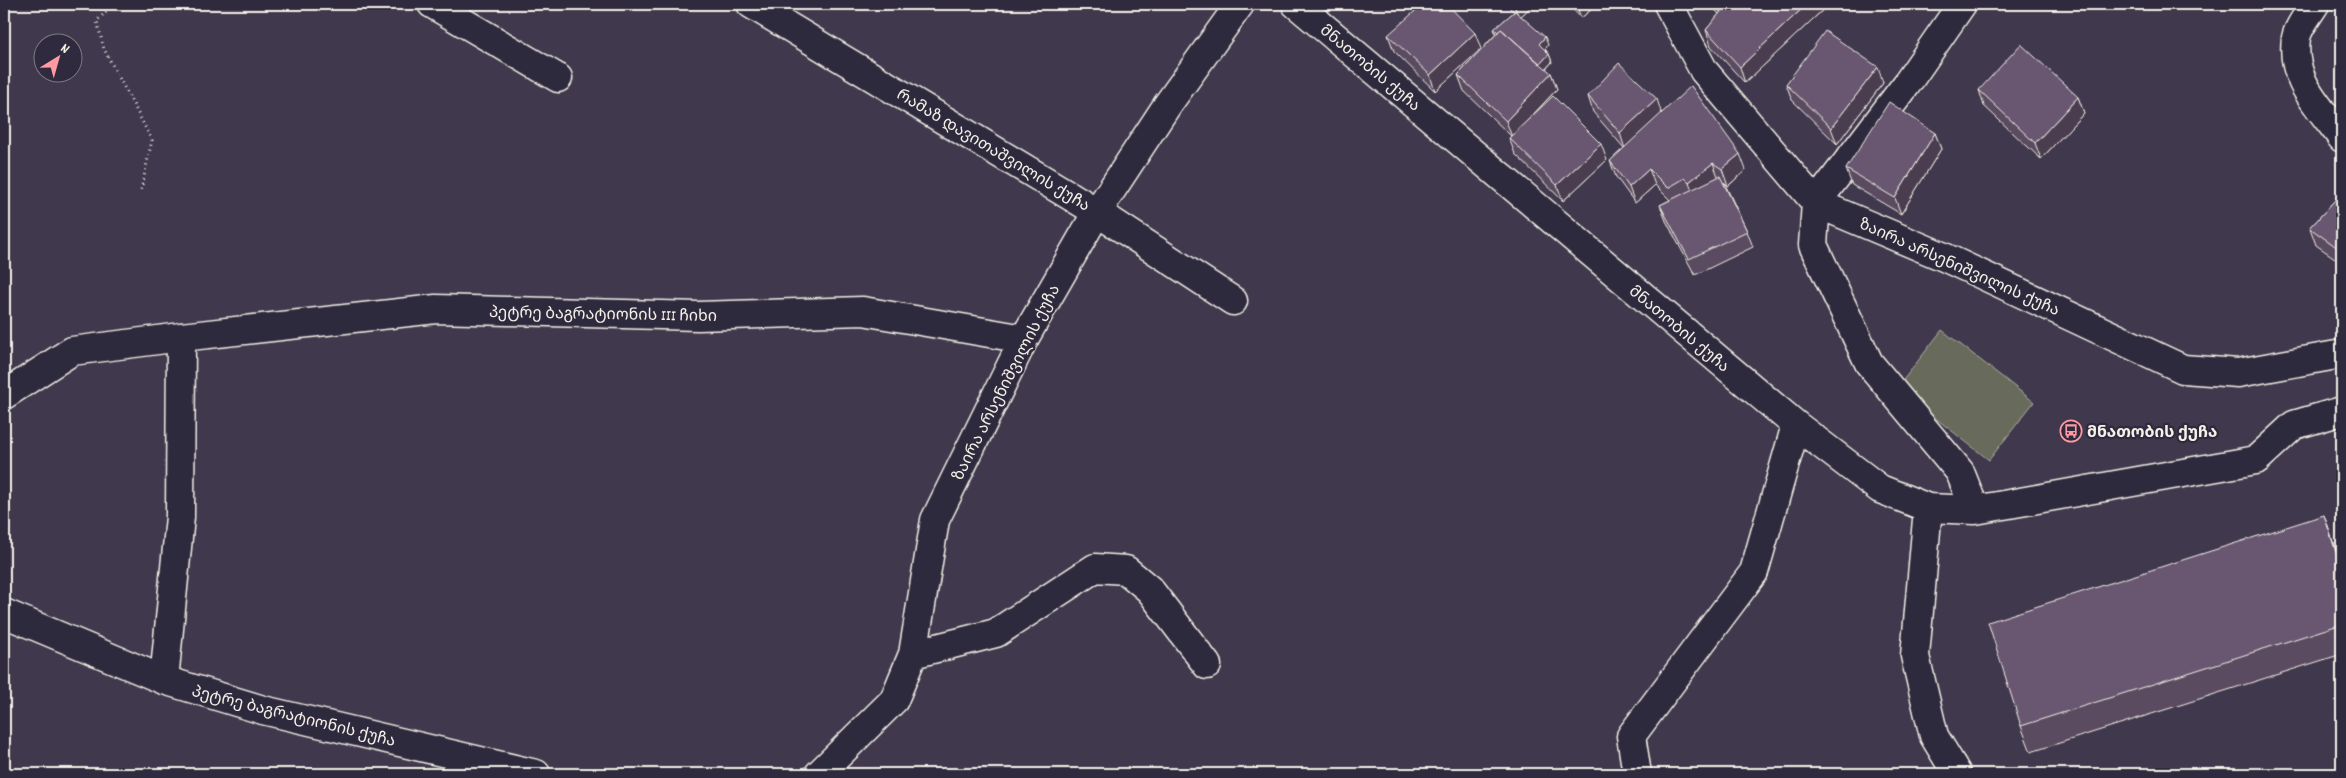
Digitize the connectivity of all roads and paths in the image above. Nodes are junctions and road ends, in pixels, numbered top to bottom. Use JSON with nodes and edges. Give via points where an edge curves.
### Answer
{"nodes":[{"id":1,"x":113,"y":4,"type":"edge"},
{"id":2,"x":432,"y":4,"type":"edge"},
{"id":3,"x":751,"y":4,"type":"edge"},
{"id":4,"x":1240,"y":4,"type":"edge"},
{"id":5,"x":1296,"y":4,"type":"edge"},
{"id":6,"x":1668,"y":4,"type":"edge"},
{"id":7,"x":1962,"y":4,"type":"edge"},
{"id":8,"x":2315,"y":4,"type":"edge"},
{"id":9,"x":558,"y":78,"type":"dead end"},
{"id":10,"x":2342,"y":138,"type":"edge"},
{"id":11,"x":141,"y":190,"type":"dead end"},
{"id":12,"x":1816,"y":203,"type":"junction"},
{"id":13,"x":1098,"y":212,"type":"junction"},
{"id":14,"x":1233,"y":301,"type":"dead end"},
{"id":15,"x":181,"y":337,"type":"junction"},
{"id":16,"x":1024,"y":339,"type":"junction"},
{"id":17,"x":2342,"y":354,"type":"edge"},
{"id":18,"x":4,"y":395,"type":"edge"},
{"id":19,"x":2342,"y":411,"type":"edge"},
{"id":20,"x":1796,"y":425,"type":"junction"},
{"id":21,"x":1928,"y":508,"type":"junction"},
{"id":22,"x":1975,"y":510,"type":"junction"},
{"id":23,"x":4,"y":613,"type":"edge"},
{"id":24,"x":913,"y":654,"type":"junction"},
{"id":25,"x":1208,"y":665,"type":"dead end"},
{"id":26,"x":164,"y":680,"type":"junction"},
{"id":27,"x":536,"y":774,"type":"edge"},
{"id":28,"x":819,"y":774,"type":"edge"},
{"id":29,"x":1637,"y":774,"type":"edge"},
{"id":30,"x":1957,"y":774,"type":"edge"}],
"edges":[{"from":1,"to":11,"type":"path","via":[[97,21],[104,49],[152,140]]},
{"from":2,"to":9,"type":"street"},
{"from":3,"to":13,"type":"street","name":"რამაზ დავითაშვილის ქუჩა"},
{"from":4,"to":13,"type":"street","name":"ზაირა არსენიშვილის ქუჩა","via":[[1168,104]]},
{"from":5,"to":20,"type":"street","name":"მნათობის ქუჩა"},
{"from":6,"to":12,"type":"street","name":"ზაირა არსენიშვილის ქუჩა","via":[[1704,71]]},
{"from":7,"to":12,"type":"street","via":[[1906,85]]},
{"from":8,"to":10,"type":"street","via":[[2296,37],[2297,69],[2307,92]]},
{"from":12,"to":17,"type":"street","name":"ზაირა არსენიშვილის ქუჩა","via":[[1944,257],[2183,369],[2238,373]]},
{"from":12,"to":22,"type":"street","via":[[1813,245],[1869,363],[1960,472]]},
{"from":13,"to":14,"type":"street","name":"რამაზ დავითაშვილის ქუჩა"},
{"from":13,"to":16,"type":"street","name":"ზაირა არსენიშვილის ქუჩა"},
{"from":15,"to":16,"type":"street","name":"პეტრე ბაგრატიონის III ჩიხი","via":[[436,309],[698,316],[863,311]]},
{"from":15,"to":18,"type":"street","name":"პეტრე ბაგრატიონის III ჩიხი","via":[[72,351]]},
{"from":15,"to":26,"type":"street","via":[[180,517]]},
{"from":16,"to":24,"type":"street","name":"ზაირა არსენიშვილის ქუჩა","via":[[935,520]]},
{"from":19,"to":22,"type":"street","name":"მნათობის ქუჩა","via":[[2294,425],[2256,460]]},
{"from":20,"to":21,"type":"street","name":"მნათობის ქუჩა","via":[[1880,489]]},
{"from":20,"to":29,"type":"street","via":[[1754,572],[1631,736]]},
{"from":21,"to":22,"type":"street","name":"მნათობის ქუჩა"},
{"from":21,"to":30,"type":"street","via":[[1915,656],[1934,736]]},
{"from":23,"to":26,"type":"street","name":"პეტრე ბაგრატიონის ქუჩა"},
{"from":24,"to":25,"type":"street","via":[[996,633],[1095,568],[1126,570],[1150,590]]},
{"from":24,"to":28,"type":"street","name":"ზაირა არსენიშვილის ქუჩა","via":[[894,700]]},
{"from":26,"to":27,"type":"street","name":"პეტრე ბაგრატიონის ქუჩა","via":[[262,710]]}]}
